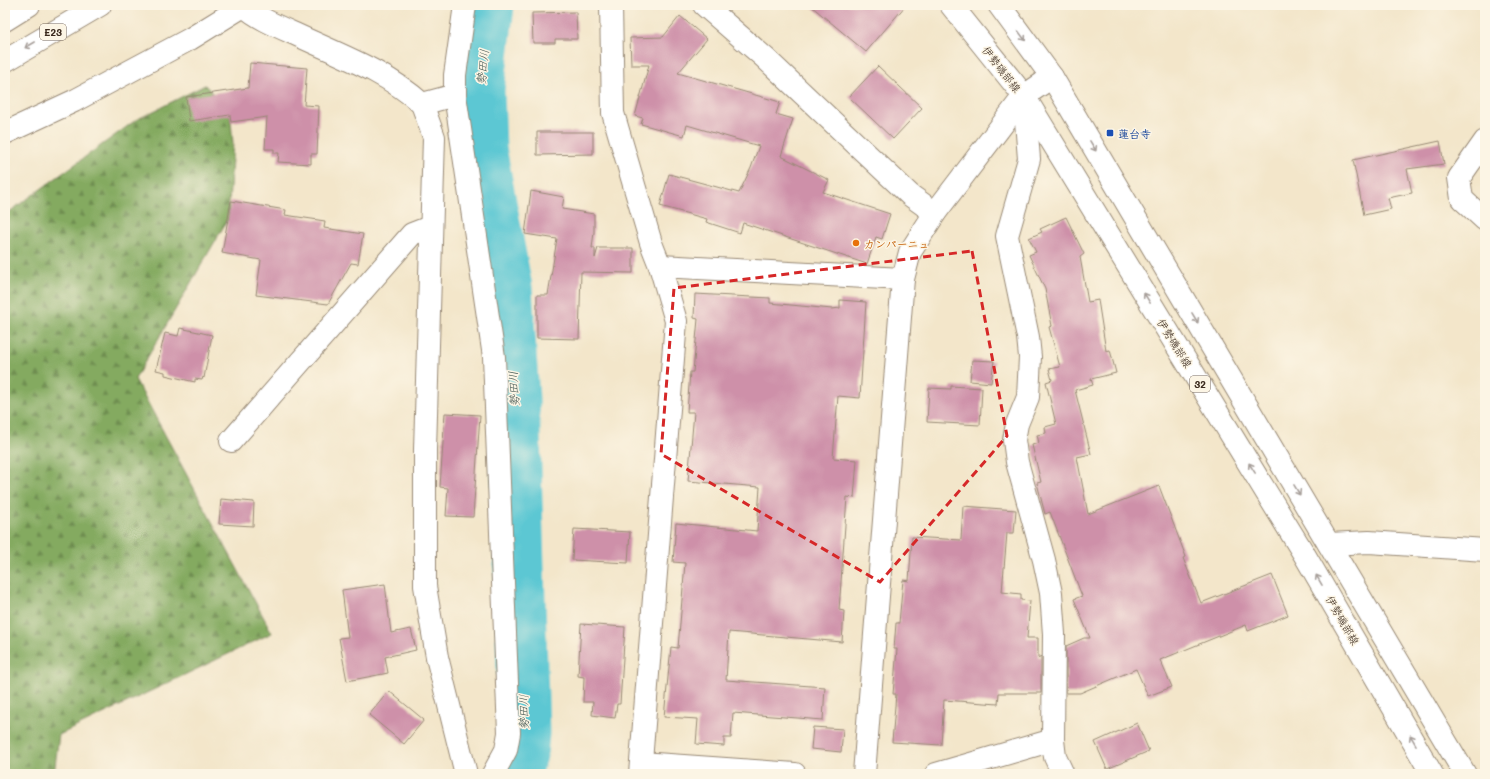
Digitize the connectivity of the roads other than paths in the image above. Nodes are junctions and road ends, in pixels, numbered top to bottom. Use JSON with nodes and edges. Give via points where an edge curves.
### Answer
{"nodes":[{"id":1,"x":29,"y":5,"type":"edge"},
{"id":2,"x":100,"y":5,"type":"edge"},
{"id":3,"x":244,"y":5,"type":"edge"},
{"id":4,"x":465,"y":5,"type":"edge"},
{"id":5,"x":611,"y":5,"type":"edge"},
{"id":6,"x":704,"y":5,"type":"edge"},
{"id":7,"x":951,"y":5,"type":"edge"},
{"id":8,"x":999,"y":5,"type":"edge"},
{"id":9,"x":5,"y":20,"type":"edge"},
{"id":10,"x":5,"y":61,"type":"edge"},
{"id":11,"x":1052,"y":77,"type":"junction"},
{"id":12,"x":455,"y":95,"type":"junction"},
{"id":13,"x":1024,"y":96,"type":"junction"},
{"id":14,"x":422,"y":104,"type":"junction"},
{"id":15,"x":5,"y":133,"type":"edge"},
{"id":16,"x":1485,"y":141,"type":"edge"},
{"id":17,"x":935,"y":213,"type":"junction"},
{"id":18,"x":1485,"y":220,"type":"edge"},
{"id":19,"x":430,"y":227,"type":"junction"},
{"id":20,"x":660,"y":266,"type":"junction"},
{"id":21,"x":903,"y":279,"type":"junction"},
{"id":22,"x":231,"y":441,"type":"dead end"},
{"id":23,"x":1329,"y":544,"type":"junction"},
{"id":24,"x":1485,"y":550,"type":"edge"},
{"id":25,"x":1053,"y":740,"type":"junction"},
{"id":26,"x":640,"y":769,"type":"edge"},
{"id":27,"x":466,"y":774,"type":"edge"},
{"id":28,"x":493,"y":774,"type":"edge"},
{"id":29,"x":795,"y":774,"type":"edge"},
{"id":30,"x":864,"y":774,"type":"edge"},
{"id":31,"x":936,"y":774,"type":"edge"},
{"id":32,"x":1063,"y":774,"type":"edge"},
{"id":33,"x":1432,"y":774,"type":"edge"},
{"id":34,"x":1465,"y":774,"type":"edge"}],
"edges":[{"from":1,"to":9,"type":"main road"},
{"from":2,"to":10,"type":"main road","number":"E23","one_way":true},
{"from":3,"to":14,"type":"main road","via":[[276,25],[379,74],[408,91]]},
{"from":3,"to":15,"type":"main road","via":[[190,40],[74,101]]},
{"from":4,"to":12,"type":"main road","via":[[455,75]]},
{"from":5,"to":20,"type":"main road","via":[[613,113]]},
{"from":6,"to":17,"type":"main road","via":[[765,58],[910,195]]},
{"from":7,"to":13,"type":"main road","name":"伊勢磯部線","number":"32"},
{"from":8,"to":11,"type":"main road","one_way":true},
{"from":11,"to":13,"type":"main road"},
{"from":11,"to":23,"type":"main road","one_way":true},
{"from":12,"to":14,"type":"main road"},
{"from":12,"to":28,"type":"main road","via":[[494,357],[509,733],[506,750]]},
{"from":13,"to":17,"type":"main road"},
{"from":13,"to":25,"type":"main road","via":[[1029,159],[1006,236],[1028,336],[1030,357],[1028,397],[1017,424],[1014,440],[1017,462],[1044,560],[1050,593],[1054,634]]},
{"from":33,"to":13,"type":"main road","name":"伊勢磯部線","number":"32","one_way":true,"via":[[1304,554]]},
{"from":14,"to":19,"type":"main road","via":[[434,137]]},
{"from":16,"to":18,"type":"main road","via":[[1459,178],[1462,199]]},
{"from":17,"to":21,"type":"main road","via":[[910,252]]},
{"from":19,"to":22,"type":"main road","via":[[412,234]]},
{"from":19,"to":27,"type":"main road","via":[[425,586],[437,657]]},
{"from":20,"to":21,"type":"main road"},
{"from":20,"to":26,"type":"main road","via":[[676,320]]},
{"from":21,"to":30,"type":"main road"},
{"from":23,"to":24,"type":"main road","via":[[1369,542]]},
{"from":23,"to":34,"type":"main road"},
{"from":25,"to":31,"type":"main road"},
{"from":25,"to":32,"type":"main road","via":[[1055,757]]},
{"from":26,"to":29,"type":"main road"}]}
